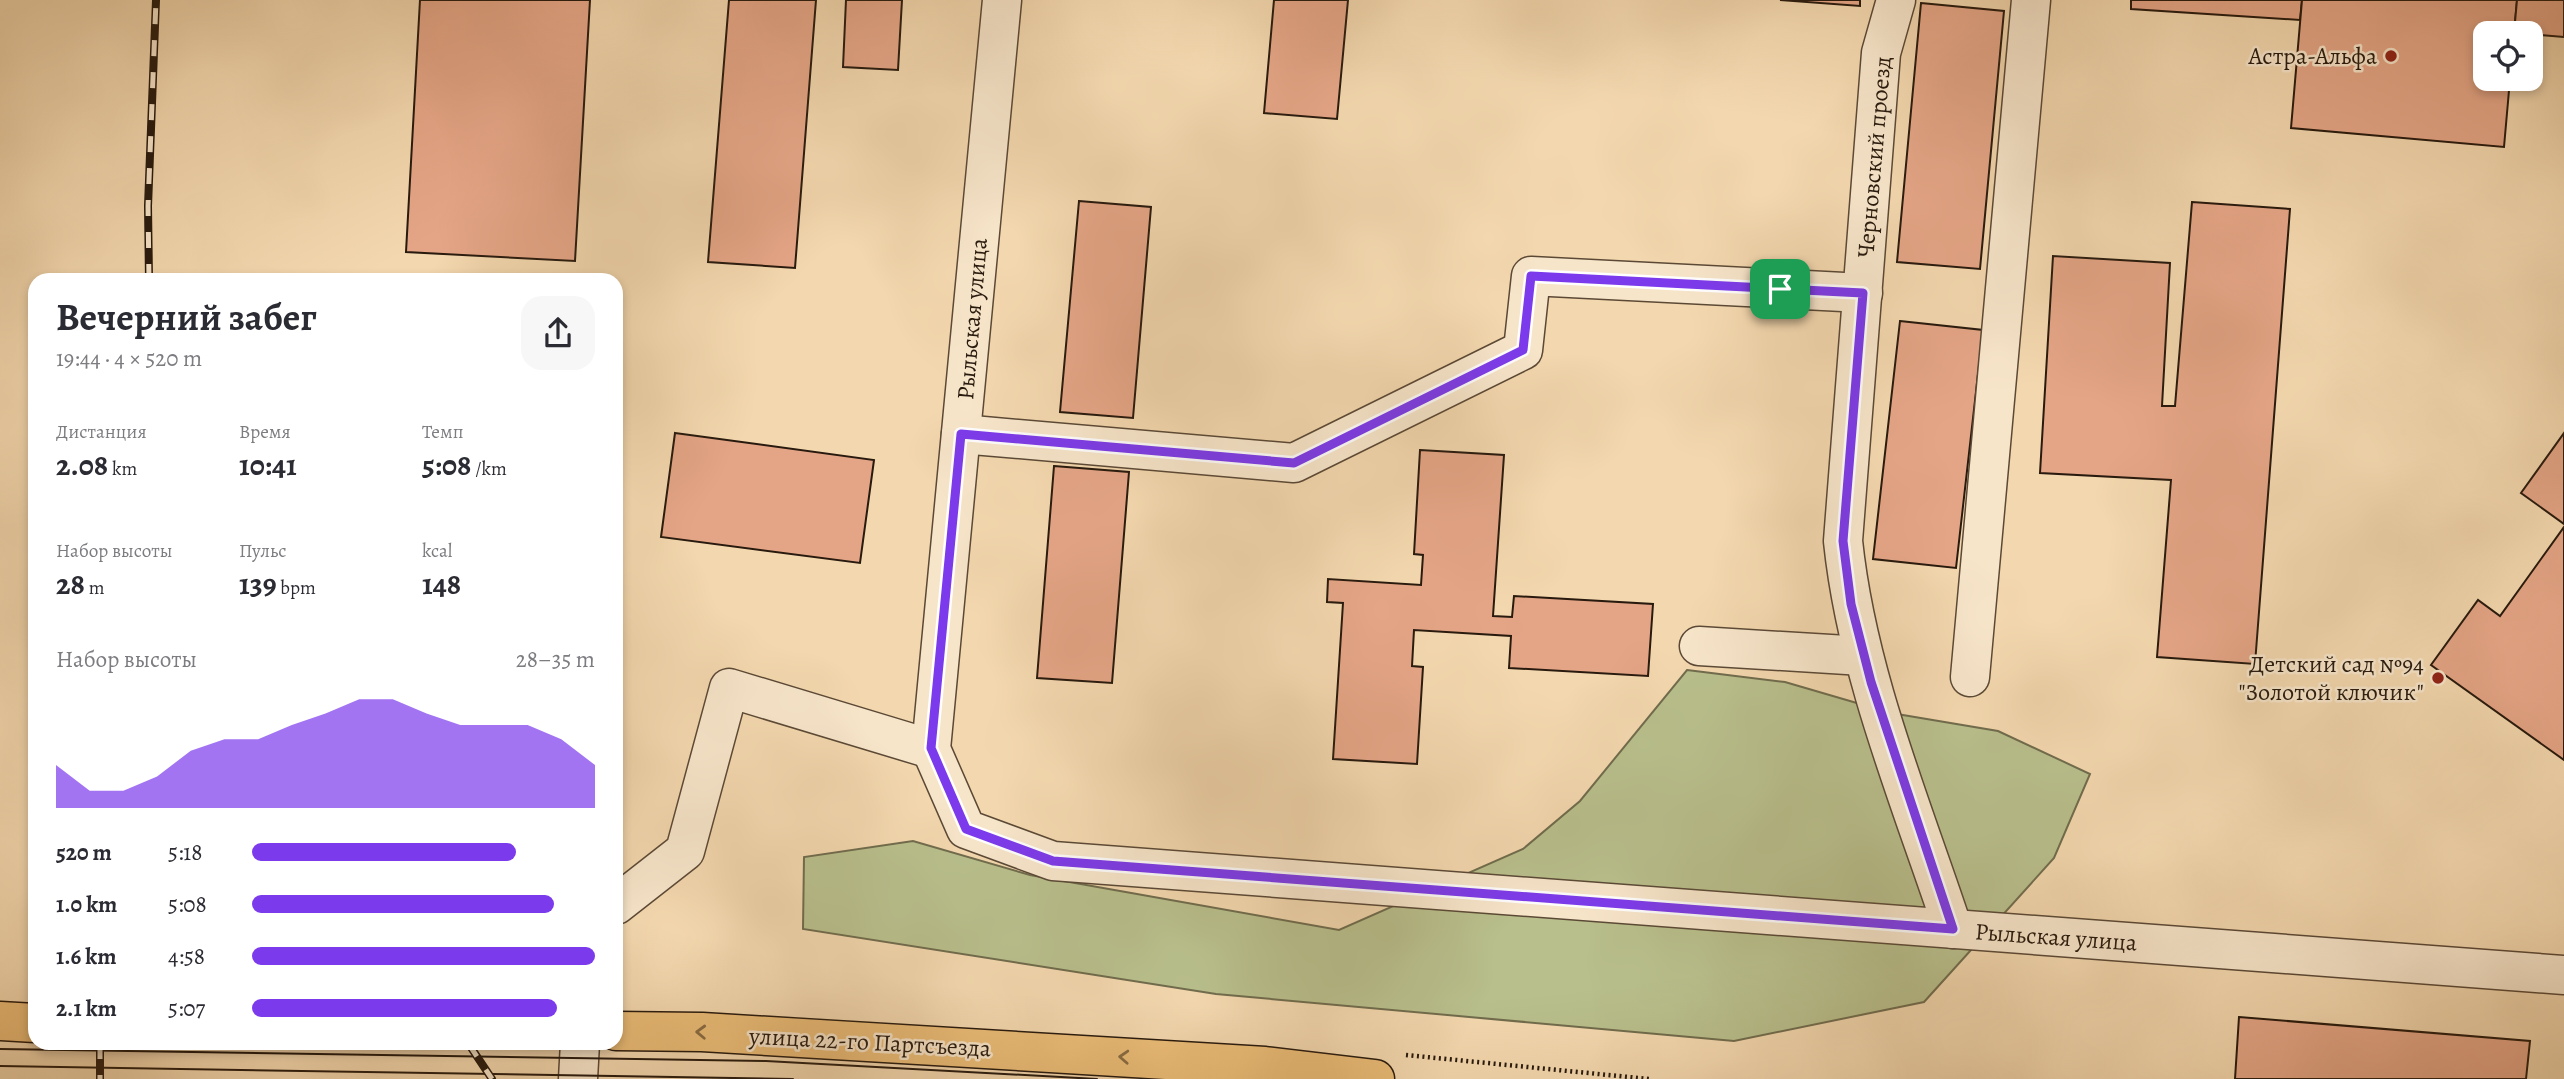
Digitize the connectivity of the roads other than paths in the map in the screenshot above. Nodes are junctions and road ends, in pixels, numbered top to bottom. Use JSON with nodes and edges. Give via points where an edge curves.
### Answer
{"nodes":[{"id":1,"x":1002,"y":0,"type":"edge"},
{"id":2,"x":1896,"y":0,"type":"edge"},
{"id":3,"x":2031,"y":0,"type":"edge"},
{"id":4,"x":1863,"y":293,"type":"junction"},
{"id":5,"x":961,"y":434,"type":"junction"},
{"id":6,"x":1699,"y":646,"type":"dead end"},
{"id":7,"x":1863,"y":656,"type":"junction"},
{"id":8,"x":1970,"y":677,"type":"dead end"},
{"id":9,"x":931,"y":748,"type":"junction"},
{"id":10,"x":623,"y":900,"type":"edge"},
{"id":11,"x":1953,"y":929,"type":"junction"},
{"id":12,"x":2564,"y":975,"type":"edge"},
{"id":13,"x":0,"y":1021,"type":"edge"},
{"id":14,"x":28,"y":1023,"type":"edge"},
{"id":15,"x":623,"y":1031,"type":"edge"},
{"id":16,"x":580,"y":1050,"type":"edge"},
{"id":17,"x":1389,"y":1067,"type":"edge"},
{"id":18,"x":578,"y":1079,"type":"edge"}],
"edges":[{"from":1,"to":5,"type":"street","name":"Рыльская улица"},
{"from":2,"to":4,"type":"street","name":"Черновский проезд","via":[[1881,53]]},
{"from":3,"to":8,"type":"street"},
{"from":4,"to":5,"type":"street","via":[[1531,276],[1523,350],[1294,463]]},
{"from":4,"to":7,"type":"street","name":"Черновский проезд","via":[[1843,541]]},
{"from":5,"to":9,"type":"street","name":"Рыльская улица"},
{"from":6,"to":7,"type":"street"},
{"from":7,"to":11,"type":"street","name":"Черновский проезд"},
{"from":9,"to":10,"type":"street","via":[[729,688],[685,851]]},
{"from":9,"to":11,"type":"street","name":"Рыльская улица","via":[[966,829],[1053,861]]},
{"from":11,"to":12,"type":"street","name":"Рыльская улица"},
{"from":13,"to":14,"type":"main road"},
{"from":17,"to":15,"type":"main road","name":"улица 22-го Партсъезда","one_way":true,"via":[[1265,1066]]},
{"from":16,"to":18,"type":"street"}]}
